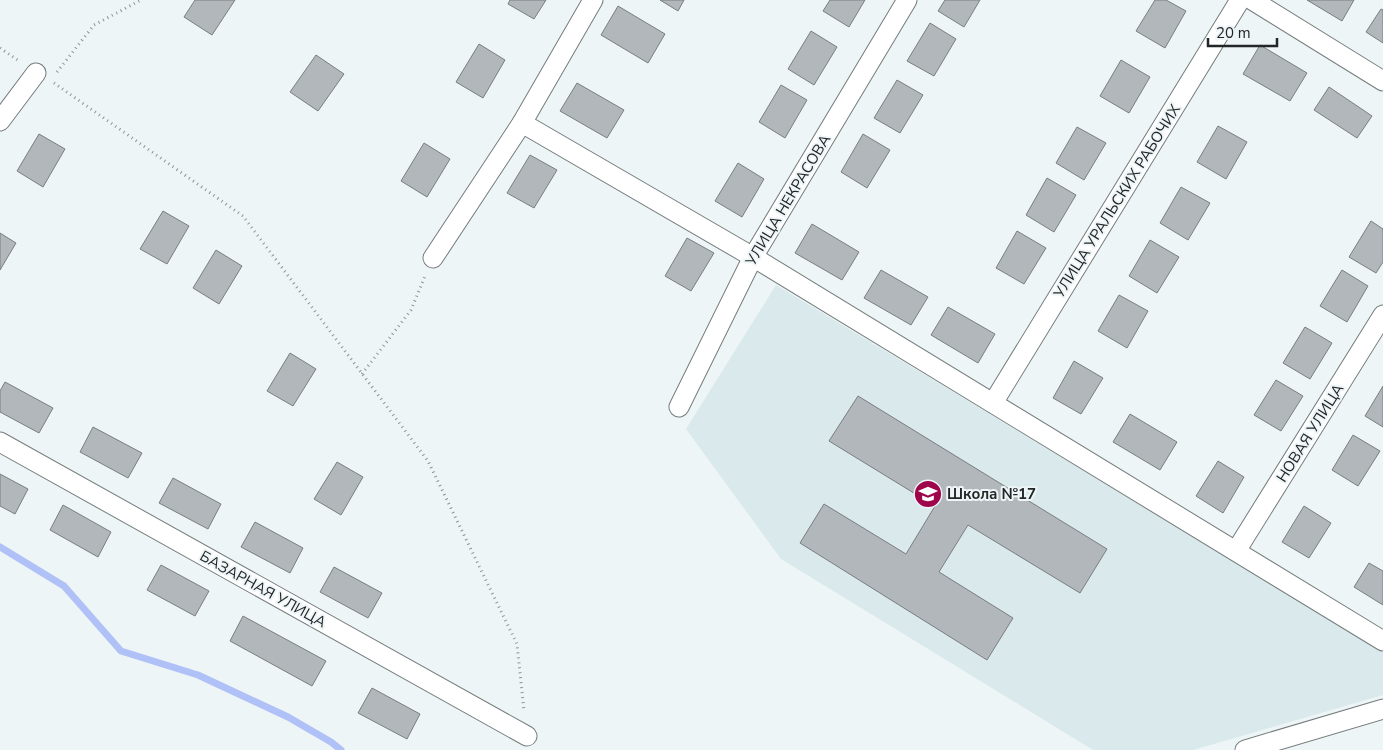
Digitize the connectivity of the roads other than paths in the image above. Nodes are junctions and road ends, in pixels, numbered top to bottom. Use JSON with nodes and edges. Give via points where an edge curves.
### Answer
{"nodes":[{"id":1,"x":593,"y":0,"type":"edge"},
{"id":2,"x":907,"y":0,"type":"edge"},
{"id":3,"x":1240,"y":0,"type":"edge"},
{"id":4,"x":1252,"y":0,"type":"edge"},
{"id":5,"x":43,"y":77,"type":"road end"},
{"id":6,"x":1383,"y":81,"type":"edge"},
{"id":7,"x":0,"y":121,"type":"edge"},
{"id":8,"x":522,"y":123,"type":"junction"},
{"id":9,"x":753,"y":257,"type":"junction"},
{"id":10,"x":433,"y":258,"type":"road end"},
{"id":11,"x":1383,"y":315,"type":"edge"},
{"id":12,"x":993,"y":403,"type":"junction"},
{"id":13,"x":679,"y":407,"type":"dead end"},
{"id":14,"x":0,"y":442,"type":"edge"},
{"id":15,"x":1236,"y":551,"type":"junction"},
{"id":16,"x":1383,"y":641,"type":"edge"},
{"id":17,"x":1383,"y":709,"type":"edge"},
{"id":18,"x":527,"y":736,"type":"road end"},
{"id":19,"x":1245,"y":750,"type":"edge"}],
"edges":[{"from":1,"to":8,"type":"street"},
{"from":2,"to":9,"type":"street","name":"УЛИЦА НЕКРАСОВА"},
{"from":3,"to":12,"type":"street","name":"УЛИЦА УРАЛЬСКИХ РАБОЧИХ"},
{"from":4,"to":6,"type":"street"},
{"from":5,"to":7,"type":"street"},
{"from":8,"to":9,"type":"street"},
{"from":8,"to":10,"type":"street"},
{"from":9,"to":12,"type":"street"},
{"from":9,"to":13,"type":"street","name":"УЛИЦА НЕКРАСОВА"},
{"from":11,"to":15,"type":"street","name":"НОВАЯ УЛИЦА"},
{"from":12,"to":15,"type":"street"},
{"from":14,"to":18,"type":"street","name":"БАЗАРНАЯ УЛИЦА"},
{"from":15,"to":16,"type":"street"},
{"from":17,"to":19,"type":"street"}]}
